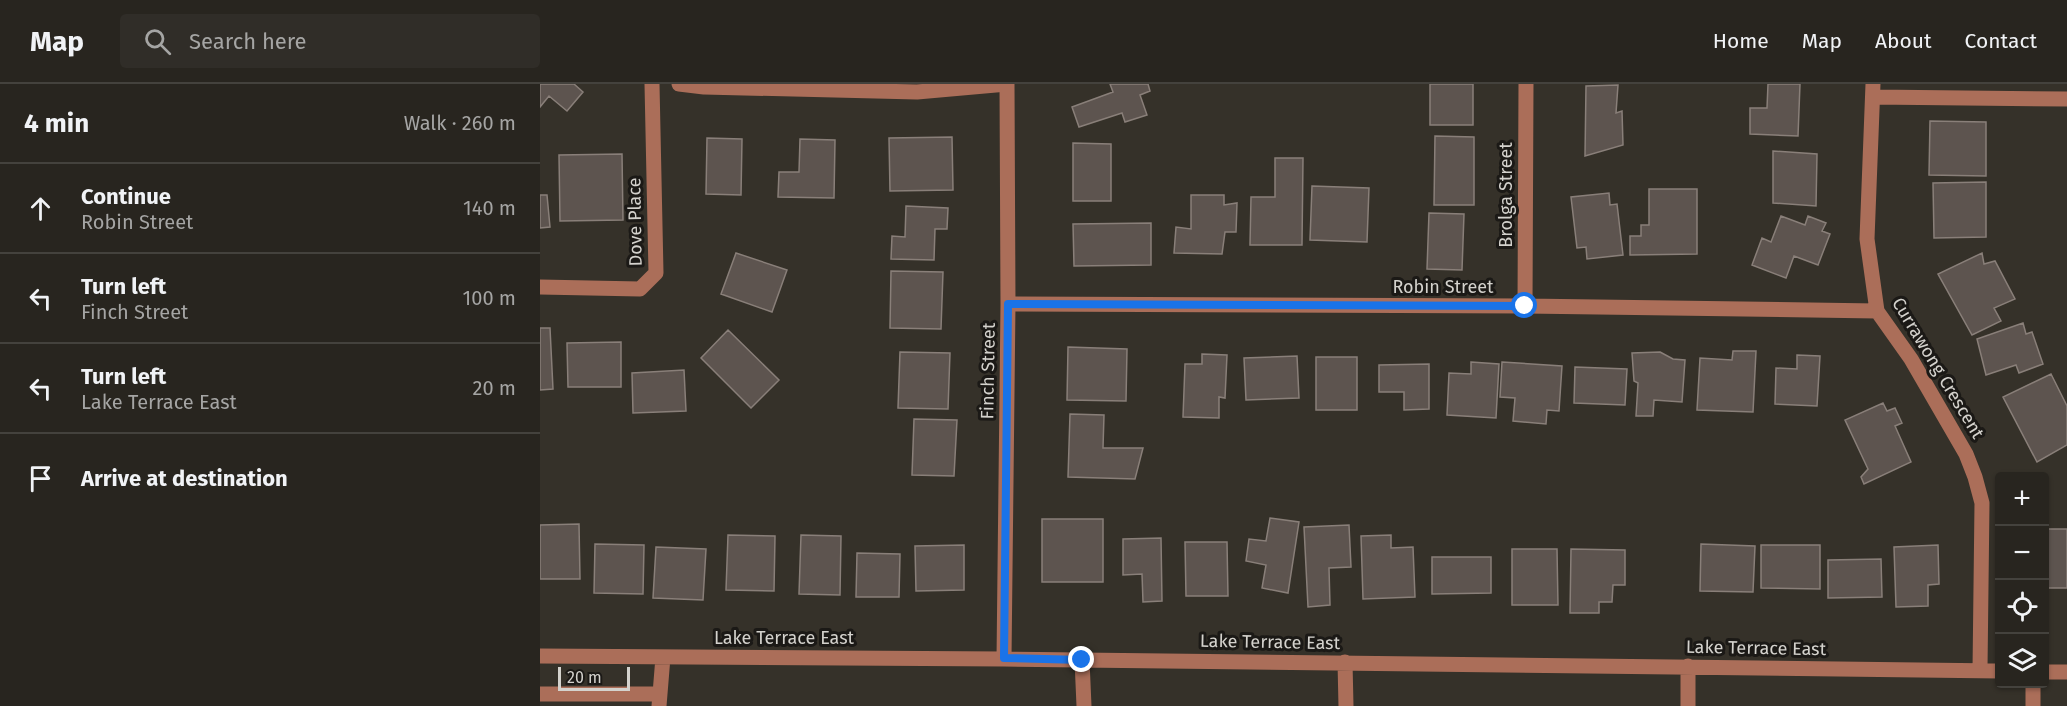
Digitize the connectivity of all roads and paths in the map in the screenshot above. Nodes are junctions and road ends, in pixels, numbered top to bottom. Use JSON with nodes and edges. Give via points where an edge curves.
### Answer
{"nodes":[{"id":1,"x":652,"y":84,"type":"edge"},
{"id":2,"x":679,"y":84,"type":"edge"},
{"id":3,"x":1007,"y":84,"type":"edge"},
{"id":4,"x":1527,"y":84,"type":"edge"},
{"id":5,"x":1873,"y":90,"type":"edge"},
{"id":6,"x":2067,"y":99,"type":"edge"},
{"id":7,"x":540,"y":287,"type":"edge"},
{"id":8,"x":1008,"y":304,"type":"junction"},
{"id":9,"x":1525,"y":306,"type":"junction"},
{"id":10,"x":1877,"y":311,"type":"junction"},
{"id":11,"x":540,"y":656,"type":"edge"},
{"id":12,"x":663,"y":657,"type":"junction"},
{"id":13,"x":1004,"y":658,"type":"junction"},
{"id":14,"x":1082,"y":660,"type":"junction"},
{"id":15,"x":1345,"y":662,"type":"junction"},
{"id":16,"x":1688,"y":666,"type":"junction"},
{"id":17,"x":1980,"y":670,"type":"junction"},
{"id":18,"x":1995,"y":671,"type":"edge"},
{"id":19,"x":2049,"y":672,"type":"edge"},
{"id":20,"x":2067,"y":672,"type":"edge"},
{"id":21,"x":2033,"y":688,"type":"edge"},
{"id":22,"x":540,"y":694,"type":"edge"},
{"id":23,"x":660,"y":700,"type":"edge"},
{"id":24,"x":1084,"y":706,"type":"edge"},
{"id":25,"x":1346,"y":706,"type":"edge"},
{"id":26,"x":1688,"y":706,"type":"edge"},
{"id":27,"x":2033,"y":706,"type":"edge"}],
"edges":[{"from":1,"to":7,"type":"street","name":"Dove Place","via":[[656,273],[640,289]]},
{"from":2,"to":3,"type":"street","via":[[917,92]]},
{"from":3,"to":8,"type":"street","name":"Finch Street"},
{"from":4,"to":9,"type":"street","name":"Brolga Street"},
{"from":5,"to":6,"type":"street"},
{"from":5,"to":10,"type":"street","name":"Currawong Crescent","via":[[1868,239]]},
{"from":8,"to":9,"type":"street","name":"Robin Street"},
{"from":8,"to":13,"type":"street","name":"Finch Street"},
{"from":9,"to":10,"type":"street","name":"Robin Street"},
{"from":10,"to":17,"type":"street","name":"Currawong Crescent","via":[[1911,359],[1966,454],[1975,477],[1982,503]]},
{"from":11,"to":12,"type":"street","name":"Lake Terrace East"},
{"from":12,"to":13,"type":"street","name":"Lake Terrace East"},
{"from":12,"to":23,"type":"street"},
{"from":13,"to":14,"type":"street","name":"Lake Terrace East"},
{"from":14,"to":15,"type":"street","name":"Lake Terrace East"},
{"from":14,"to":24,"type":"street"},
{"from":15,"to":16,"type":"street","name":"Lake Terrace East"},
{"from":15,"to":25,"type":"street"},
{"from":16,"to":17,"type":"street","name":"Lake Terrace East"},
{"from":16,"to":26,"type":"street"},
{"from":17,"to":18,"type":"street","name":"Lake Terrace East"},
{"from":19,"to":20,"type":"street"},
{"from":21,"to":27,"type":"street"},
{"from":22,"to":23,"type":"street"}]}
